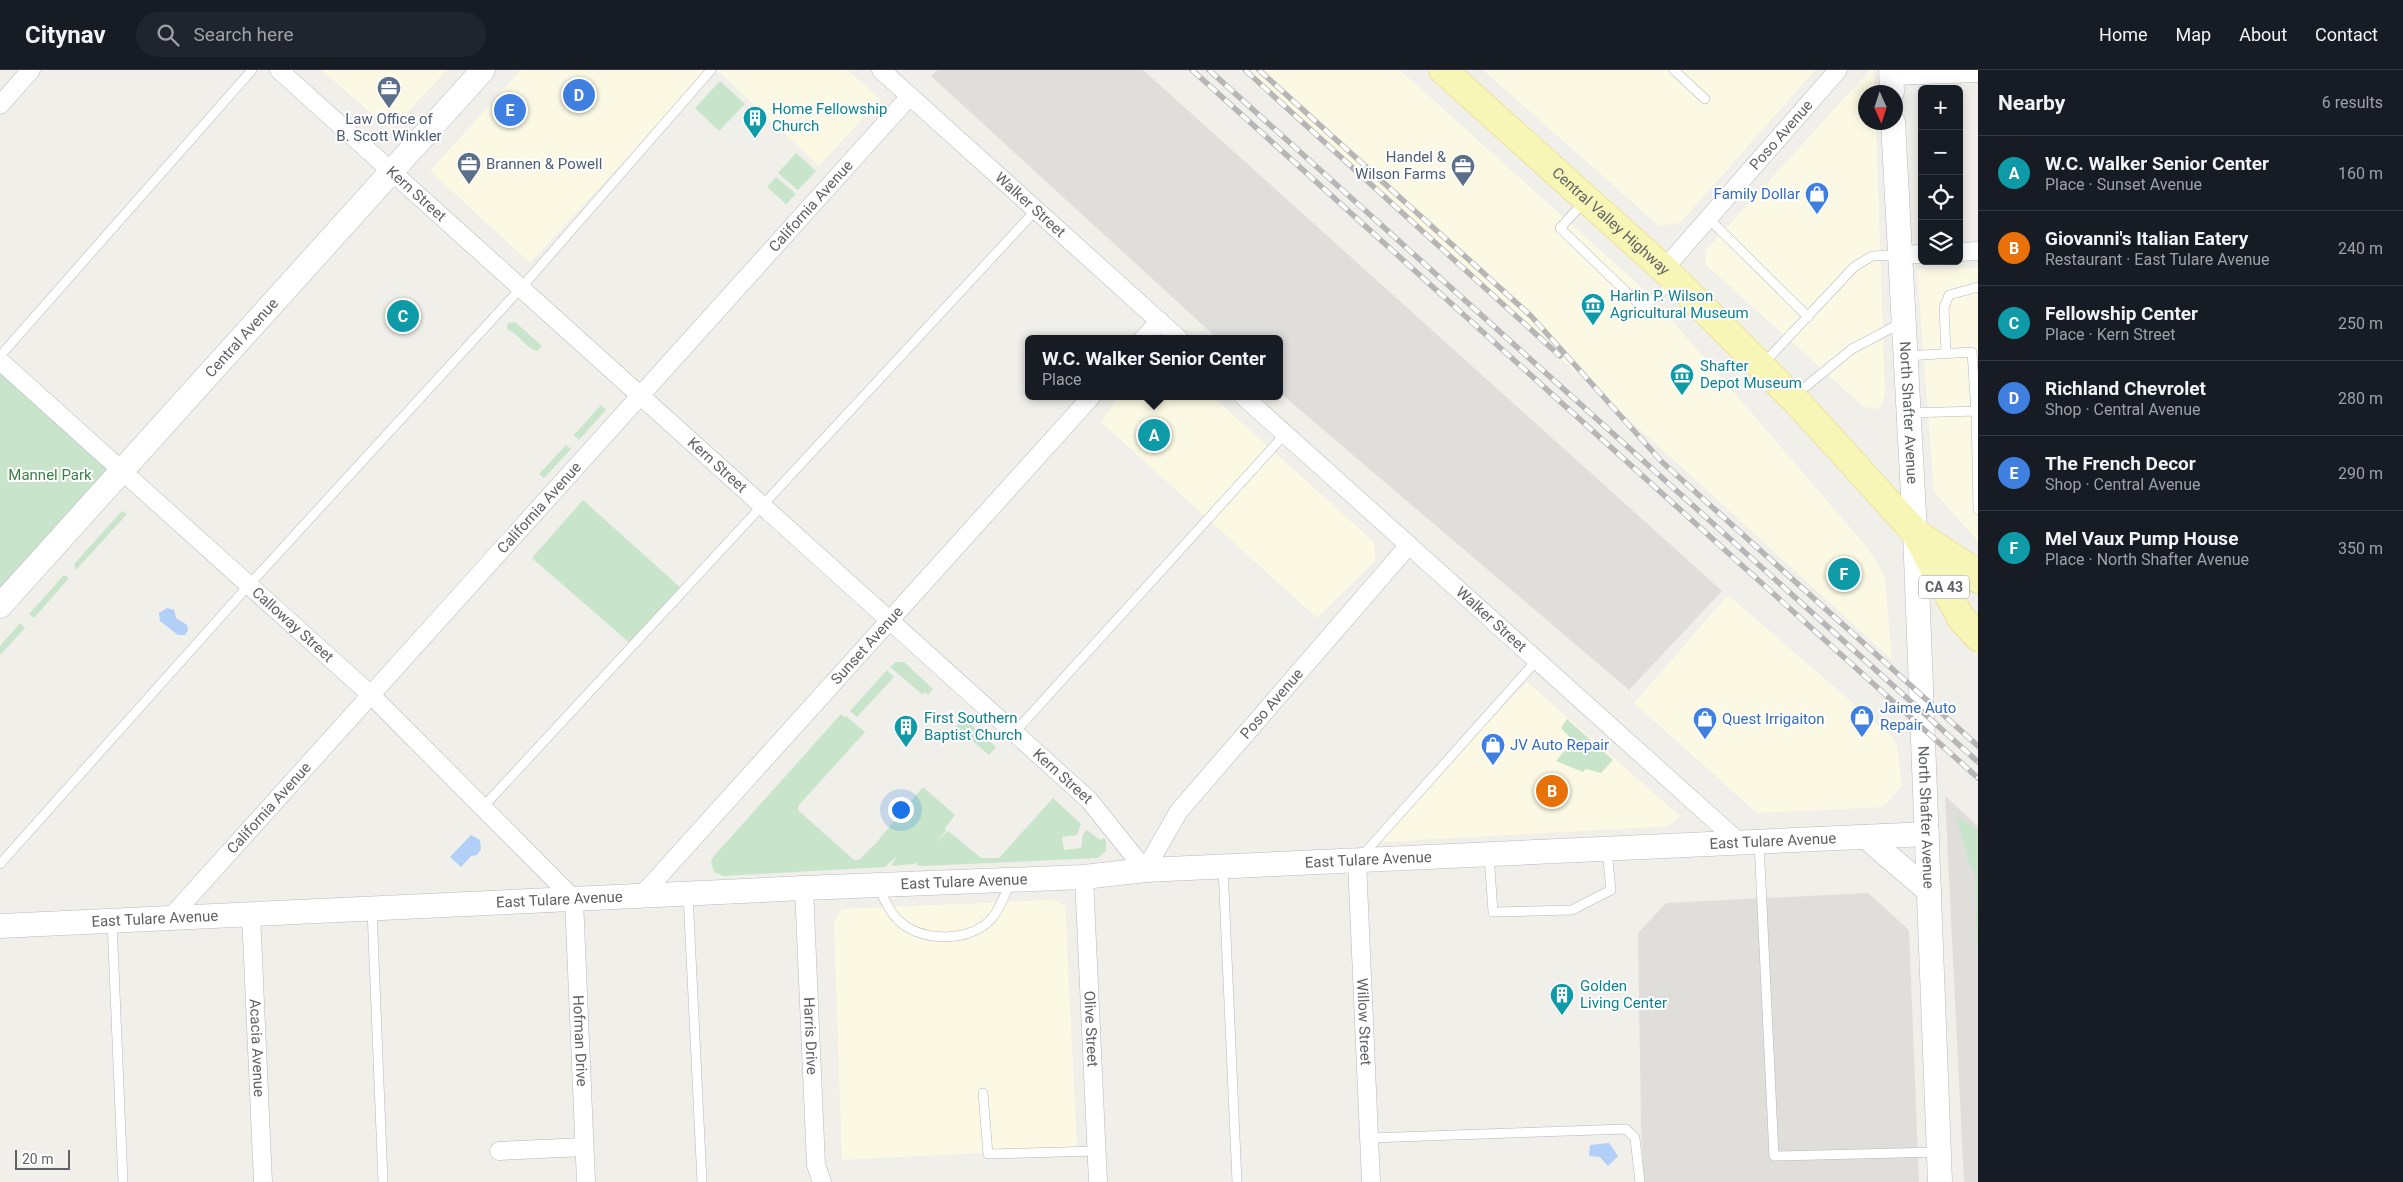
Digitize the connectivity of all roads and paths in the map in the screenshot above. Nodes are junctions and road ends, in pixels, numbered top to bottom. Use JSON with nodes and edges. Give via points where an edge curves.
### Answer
{"nodes":[{"id":1,"x":31,"y":70,"type":"edge"},
{"id":2,"x":252,"y":70,"type":"edge"},
{"id":3,"x":279,"y":70,"type":"edge"},
{"id":4,"x":483,"y":70,"type":"edge"},
{"id":5,"x":711,"y":70,"type":"edge"},
{"id":6,"x":881,"y":70,"type":"edge"},
{"id":7,"x":1443,"y":70,"type":"edge"},
{"id":8,"x":1674,"y":70,"type":"edge"},
{"id":9,"x":1838,"y":70,"type":"edge"},
{"id":10,"x":1978,"y":73,"type":"edge"},
{"id":11,"x":1892,"y":80,"type":"edge"},
{"id":12,"x":910,"y":96,"type":"junction"},
{"id":13,"x":1705,"y":98,"type":"dead end"},
{"id":14,"x":0,"y":105,"type":"edge"},
{"id":15,"x":1894,"y":130,"type":"edge"},
{"id":16,"x":391,"y":171,"type":"junction"},
{"id":17,"x":1587,"y":199,"type":"junction"},
{"id":18,"x":1036,"y":210,"type":"junction"},
{"id":19,"x":1708,"y":218,"type":"junction"},
{"id":20,"x":1978,"y":251,"type":"edge"},
{"id":21,"x":1963,"y":252,"type":"edge"},
{"id":22,"x":1910,"y":254,"type":"edge"},
{"id":23,"x":1670,"y":275,"type":"junction"},
{"id":24,"x":1978,"y":287,"type":"edge"},
{"id":25,"x":521,"y":288,"type":"junction"},
{"id":26,"x":1808,"y":317,"type":"junction"},
{"id":27,"x":1160,"y":321,"type":"junction"},
{"id":28,"x":1903,"y":322,"type":"junction"},
{"id":29,"x":1148,"y":335,"type":"edge"},
{"id":30,"x":1175,"y":335,"type":"edge"},
{"id":31,"x":1946,"y":354,"type":"junction"},
{"id":32,"x":0,"y":356,"type":"edge"},
{"id":33,"x":1905,"y":356,"type":"junction"},
{"id":34,"x":0,"y":361,"type":"edge"},
{"id":35,"x":1761,"y":366,"type":"junction"},
{"id":36,"x":641,"y":396,"type":"junction"},
{"id":37,"x":1792,"y":397,"type":"junction"},
{"id":38,"x":1976,"y":399,"type":"edge"},
{"id":39,"x":1088,"y":400,"type":"edge"},
{"id":40,"x":1248,"y":400,"type":"edge"},
{"id":41,"x":1977,"y":412,"type":"edge"},
{"id":42,"x":1908,"y":413,"type":"junction"},
{"id":43,"x":1286,"y":434,"type":"junction"},
{"id":44,"x":122,"y":470,"type":"junction"},
{"id":45,"x":762,"y":505,"type":"junction"},
{"id":46,"x":1978,"y":510,"type":"edge"},
{"id":47,"x":1915,"y":532,"type":"junction"},
{"id":48,"x":1409,"y":545,"type":"junction"},
{"id":49,"x":1978,"y":579,"type":"edge"},
{"id":50,"x":249,"y":585,"type":"junction"},
{"id":51,"x":0,"y":606,"type":"edge"},
{"id":52,"x":890,"y":620,"type":"junction"},
{"id":53,"x":1978,"y":638,"type":"edge"},
{"id":54,"x":1537,"y":660,"type":"junction"},
{"id":55,"x":371,"y":695,"type":"junction"},
{"id":56,"x":1014,"y":733,"type":"junction"},
{"id":57,"x":483,"y":807,"type":"junction"},
{"id":58,"x":1927,"y":834,"type":"junction"},
{"id":59,"x":1866,"y":836,"type":"junction"},
{"id":60,"x":1749,"y":842,"type":"junction"},
{"id":61,"x":1607,"y":849,"type":"junction"},
{"id":62,"x":1489,"y":855,"type":"junction"},
{"id":63,"x":1357,"y":861,"type":"junction"},
{"id":64,"x":0,"y":864,"type":"edge"},
{"id":65,"x":1223,"y":867,"type":"junction"},
{"id":66,"x":1145,"y":870,"type":"junction"},
{"id":67,"x":1084,"y":877,"type":"junction"},
{"id":68,"x":1012,"y":880,"type":"junction"},
{"id":69,"x":876,"y":885,"type":"junction"},
{"id":70,"x":804,"y":888,"type":"junction"},
{"id":71,"x":1929,"y":891,"type":"junction"},
{"id":72,"x":688,"y":893,"type":"junction"},
{"id":73,"x":642,"y":895,"type":"junction"},
{"id":74,"x":574,"y":899,"type":"junction"},
{"id":75,"x":372,"y":909,"type":"junction"},
{"id":76,"x":251,"y":914,"type":"junction"},
{"id":77,"x":170,"y":918,"type":"junction"},
{"id":78,"x":112,"y":921,"type":"junction"},
{"id":79,"x":0,"y":926,"type":"edge"},
{"id":80,"x":983,"y":1093,"type":"dead end"},
{"id":81,"x":1369,"y":1138,"type":"junction"},
{"id":82,"x":584,"y":1147,"type":"junction"},
{"id":83,"x":500,"y":1151,"type":"dead end"},
{"id":84,"x":1098,"y":1151,"type":"junction"},
{"id":85,"x":1939,"y":1152,"type":"junction"},
{"id":86,"x":123,"y":1182,"type":"edge"},
{"id":87,"x":262,"y":1182,"type":"edge"},
{"id":88,"x":383,"y":1182,"type":"edge"},
{"id":89,"x":586,"y":1182,"type":"edge"},
{"id":90,"x":702,"y":1182,"type":"edge"},
{"id":91,"x":822,"y":1182,"type":"edge"},
{"id":92,"x":1098,"y":1182,"type":"edge"},
{"id":93,"x":1237,"y":1182,"type":"edge"},
{"id":94,"x":1371,"y":1182,"type":"edge"},
{"id":95,"x":1640,"y":1182,"type":"edge"},
{"id":96,"x":1940,"y":1182,"type":"edge"}],
"edges":[{"from":1,"to":14,"type":"street"},
{"from":2,"to":32,"type":"lane"},
{"from":3,"to":16,"type":"street","name":"Kern Street"},
{"from":4,"to":16,"type":"street","name":"Central Avenue"},
{"from":5,"to":25,"type":"lane"},
{"from":6,"to":12,"type":"street","name":"Walker Street"},
{"from":7,"to":17,"type":"main road","name":"Central Valley Highway","number":"CA 43"},
{"from":8,"to":13,"type":"lane"},
{"from":9,"to":19,"type":"street","name":"Poso Avenue"},
{"from":10,"to":11,"type":"street"},
{"from":12,"to":18,"type":"street","name":"Walker Street"},
{"from":12,"to":36,"type":"street","name":"California Avenue"},
{"from":15,"to":22,"type":"street","name":"North Shafter Avenue"},
{"from":16,"to":25,"type":"street","name":"Kern Street"},
{"from":16,"to":44,"type":"street","name":"Central Avenue"},
{"from":17,"to":23,"type":"main road","name":"Central Valley Highway","number":"CA 43"},
{"from":17,"to":23,"type":"lane","via":[[1560,228],[1643,308]]},
{"from":18,"to":27,"type":"street","name":"Walker Street"},
{"from":18,"to":45,"type":"lane"},
{"from":19,"to":23,"type":"street","name":"Poso Avenue"},
{"from":19,"to":26,"type":"lane"},
{"from":20,"to":21,"type":"street"},
{"from":22,"to":26,"type":"lane","via":[[1872,256],[1854,268]]},
{"from":22,"to":28,"type":"street","name":"North Shafter Avenue"},
{"from":23,"to":35,"type":"main road","name":"Central Valley Highway","number":"CA 43"},
{"from":24,"to":31,"type":"lane","via":[[1950,295],[1944,308]]},
{"from":25,"to":36,"type":"street","name":"Kern Street"},
{"from":25,"to":50,"type":"lane"},
{"from":26,"to":35,"type":"lane"},
{"from":27,"to":29,"type":"street"},
{"from":27,"to":30,"type":"street","name":"Walker Street"},
{"from":28,"to":33,"type":"street","name":"North Shafter Avenue"},
{"from":28,"to":37,"type":"lane","via":[[1852,349]]},
{"from":31,"to":33,"type":"lane"},
{"from":31,"to":38,"type":"lane","via":[[1972,352]]},
{"from":33,"to":42,"type":"street","name":"North Shafter Avenue"},
{"from":34,"to":44,"type":"street","name":"Calloway Street"},
{"from":35,"to":37,"type":"main road","name":"Central Valley Highway","number":"CA 43"},
{"from":36,"to":45,"type":"street","name":"Kern Street"},
{"from":36,"to":55,"type":"street","name":"California Avenue"},
{"from":37,"to":47,"type":"main road","name":"Central Valley Highway","number":"CA 43"},
{"from":38,"to":41,"type":"lane"},
{"from":39,"to":52,"type":"street","name":"Sunset Avenue"},
{"from":40,"to":43,"type":"street","name":"Walker Street"},
{"from":41,"to":42,"type":"lane"},
{"from":41,"to":46,"type":"lane"},
{"from":42,"to":47,"type":"street","name":"North Shafter Avenue"},
{"from":43,"to":48,"type":"street","name":"Walker Street"},
{"from":43,"to":56,"type":"lane"},
{"from":44,"to":50,"type":"street","name":"Calloway Street"},
{"from":44,"to":51,"type":"street","name":"Central Avenue"},
{"from":45,"to":52,"type":"street","name":"Kern Street"},
{"from":45,"to":57,"type":"lane"},
{"from":47,"to":49,"type":"main road","name":"Central Valley Highway","number":"CA 43","via":[[1969,568]]},
{"from":47,"to":53,"type":"main road","name":"Central Valley Highway","number":"CA 43","via":[[1962,618]]},
{"from":47,"to":58,"type":"street","name":"North Shafter Avenue"},
{"from":48,"to":54,"type":"street","name":"Walker Street"},
{"from":48,"to":66,"type":"street","name":"Poso Avenue","via":[[1179,811]]},
{"from":50,"to":55,"type":"street","name":"Calloway Street"},
{"from":50,"to":64,"type":"lane"},
{"from":52,"to":56,"type":"street","name":"Kern Street"},
{"from":52,"to":73,"type":"street","name":"Sunset Avenue"},
{"from":54,"to":60,"type":"street","name":"Walker Street"},
{"from":54,"to":63,"type":"lane"},
{"from":55,"to":57,"type":"street","name":"Calloway Street"},
{"from":55,"to":77,"type":"street","name":"California Avenue"},
{"from":56,"to":66,"type":"street","name":"Kern Street","via":[[1089,800]]},
{"from":57,"to":74,"type":"street","name":"Calloway Street"},
{"from":58,"to":59,"type":"street","name":"East Tulare Avenue"},
{"from":58,"to":71,"type":"street","name":"North Shafter Avenue"},
{"from":59,"to":60,"type":"street","name":"East Tulare Avenue"},
{"from":59,"to":71,"type":"street"},
{"from":60,"to":61,"type":"street","name":"East Tulare Avenue"},
{"from":60,"to":85,"type":"lane","via":[[1774,1156]]},
{"from":61,"to":62,"type":"street","name":"East Tulare Avenue"},
{"from":61,"to":62,"type":"lane","via":[[1611,890],[1572,910],[1493,912]]},
{"from":62,"to":63,"type":"street","name":"East Tulare Avenue"},
{"from":63,"to":65,"type":"street","name":"East Tulare Avenue"},
{"from":63,"to":81,"type":"street","name":"Willow Street"},
{"from":65,"to":66,"type":"street","name":"East Tulare Avenue"},
{"from":65,"to":93,"type":"lane"},
{"from":66,"to":67,"type":"street","name":"East Tulare Avenue"},
{"from":67,"to":68,"type":"street","name":"East Tulare Avenue"},
{"from":67,"to":84,"type":"street","name":"Olive Street"},
{"from":68,"to":69,"type":"street","name":"East Tulare Avenue"},
{"from":68,"to":69,"type":"lane","via":[[995,914],[986,924],[974,931],[944,936],[918,933],[906,927],[890,912]]},
{"from":69,"to":70,"type":"street","name":"East Tulare Avenue"},
{"from":70,"to":72,"type":"street","name":"East Tulare Avenue"},
{"from":70,"to":91,"type":"street","name":"Harris Drive","via":[[816,1165]]},
{"from":71,"to":85,"type":"street","name":"North Shafter Avenue"},
{"from":72,"to":73,"type":"street","name":"East Tulare Avenue"},
{"from":72,"to":90,"type":"lane"},
{"from":73,"to":74,"type":"street","name":"East Tulare Avenue"},
{"from":74,"to":75,"type":"street","name":"East Tulare Avenue"},
{"from":74,"to":82,"type":"street","name":"Hofman Drive"},
{"from":75,"to":76,"type":"street","name":"East Tulare Avenue"},
{"from":75,"to":88,"type":"lane"},
{"from":76,"to":77,"type":"street","name":"East Tulare Avenue"},
{"from":76,"to":87,"type":"street","name":"Acacia Avenue"},
{"from":77,"to":78,"type":"street","name":"East Tulare Avenue"},
{"from":78,"to":79,"type":"street","name":"East Tulare Avenue"},
{"from":78,"to":86,"type":"lane"},
{"from":80,"to":84,"type":"lane","via":[[988,1154]]},
{"from":81,"to":94,"type":"street","name":"Willow Street"},
{"from":81,"to":95,"type":"lane","via":[[1626,1129],[1635,1138]]},
{"from":82,"to":83,"type":"street"},
{"from":82,"to":89,"type":"street","name":"Hofman Drive"},
{"from":84,"to":92,"type":"street","name":"Olive Street"},
{"from":85,"to":96,"type":"street","name":"North Shafter Avenue"}]}
